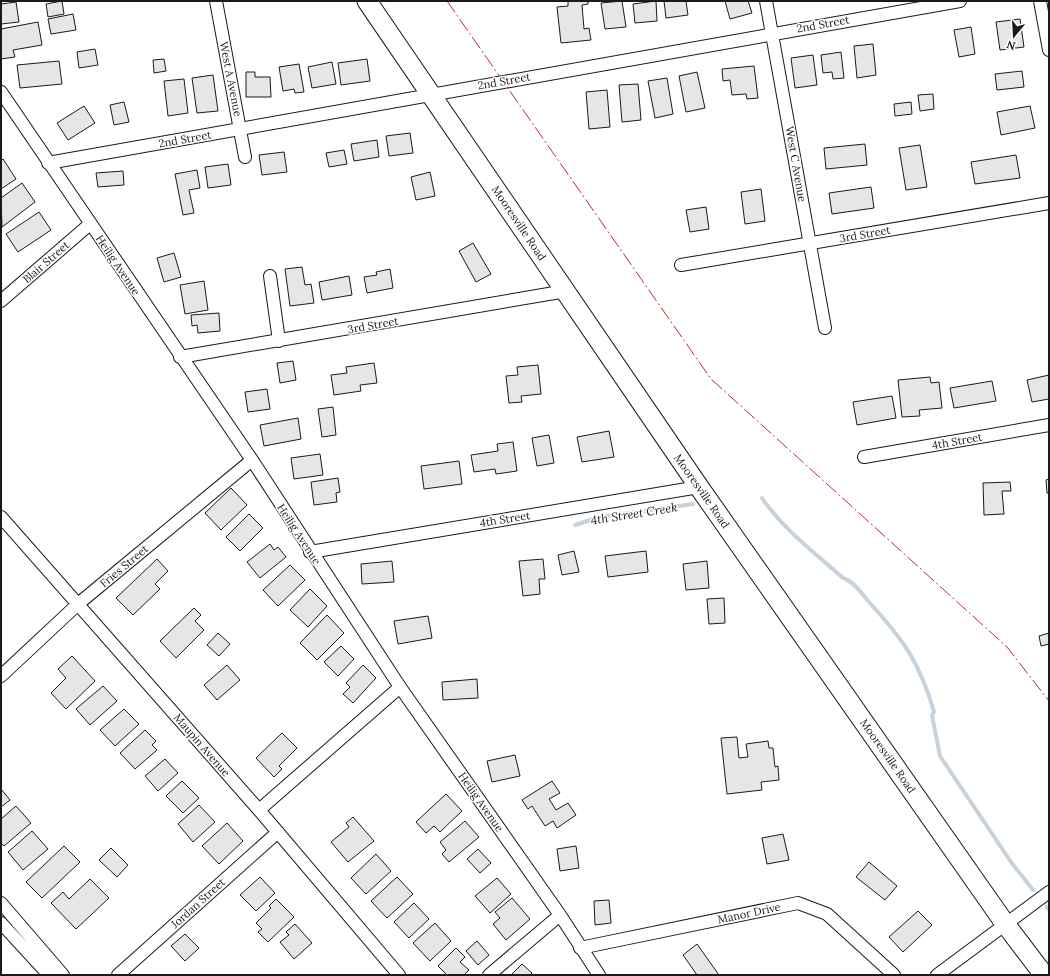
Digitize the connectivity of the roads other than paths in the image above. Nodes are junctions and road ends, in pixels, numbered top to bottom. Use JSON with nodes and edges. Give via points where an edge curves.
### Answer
{"nodes":[{"id":1,"x":216,"y":1,"type":"edge"},
{"id":2,"x":367,"y":1,"type":"edge"},
{"id":3,"x":766,"y":1,"type":"edge"},
{"id":4,"x":960,"y":1,"type":"edge"},
{"id":5,"x":1040,"y":1,"type":"edge"},
{"id":6,"x":772,"y":33,"type":"junction"},
{"id":7,"x":1049,"y":50,"type":"edge"},
{"id":8,"x":1,"y":92,"type":"edge"},
{"id":9,"x":432,"y":94,"type":"junction"},
{"id":10,"x":241,"y":129,"type":"junction"},
{"id":11,"x":245,"y":157,"type":"dead end"},
{"id":12,"x":48,"y":163,"type":"junction"},
{"id":13,"x":1049,"y":203,"type":"edge"},
{"id":14,"x":90,"y":224,"type":"junction"},
{"id":15,"x":811,"y":244,"type":"junction"},
{"id":16,"x":681,"y":265,"type":"dead end"},
{"id":17,"x":270,"y":276,"type":"dead end"},
{"id":18,"x":566,"y":291,"type":"junction"},
{"id":19,"x":1,"y":301,"type":"edge"},
{"id":20,"x":824,"y":328,"type":"dead end"},
{"id":21,"x":279,"y":341,"type":"junction"},
{"id":22,"x":180,"y":357,"type":"junction"},
{"id":23,"x":1049,"y":425,"type":"edge"},
{"id":24,"x":864,"y":457,"type":"dead end"},
{"id":25,"x":252,"y":460,"type":"junction"},
{"id":26,"x":699,"y":487,"type":"junction"},
{"id":27,"x":1,"y":517,"type":"edge"},
{"id":28,"x":310,"y":552,"type":"junction"},
{"id":29,"x":78,"y":604,"type":"junction"},
{"id":30,"x":1,"y":676,"type":"edge"},
{"id":31,"x":400,"y":687,"type":"junction"},
{"id":32,"x":259,"y":810,"type":"junction"},
{"id":33,"x":278,"y":832,"type":"junction"},
{"id":34,"x":1049,"y":892,"type":"edge"},
{"id":35,"x":1,"y":903,"type":"edge"},
{"id":36,"x":560,"y":915,"type":"junction"},
{"id":37,"x":1,"y":923,"type":"edge"},
{"id":38,"x":1006,"y":925,"type":"junction"},
{"id":39,"x":580,"y":948,"type":"junction"},
{"id":40,"x":49,"y":975,"type":"edge"},
{"id":41,"x":64,"y":975,"type":"edge"},
{"id":42,"x":118,"y":975,"type":"edge"},
{"id":43,"x":399,"y":975,"type":"edge"},
{"id":44,"x":489,"y":975,"type":"edge"},
{"id":45,"x":599,"y":975,"type":"edge"},
{"id":46,"x":894,"y":975,"type":"edge"},
{"id":47,"x":937,"y":975,"type":"edge"},
{"id":48,"x":1044,"y":975,"type":"edge"}],
"edges":[{"from":1,"to":10,"type":"street","name":"West A Avenue"},
{"from":2,"to":9,"type":"main road","name":"Mooresville Road"},
{"from":3,"to":6,"type":"street","name":"West C Avenue"},
{"from":4,"to":6,"type":"street","name":"2nd Street"},
{"from":5,"to":7,"type":"street"},
{"from":6,"to":9,"type":"street","name":"2nd Street"},
{"from":6,"to":15,"type":"street","name":"West C Avenue"},
{"from":8,"to":12,"type":"street","name":"Heilig Avenue"},
{"from":9,"to":10,"type":"street","name":"2nd Street"},
{"from":9,"to":18,"type":"main road","name":"Mooresville Road"},
{"from":10,"to":11,"type":"street","name":"West A Avenue"},
{"from":10,"to":12,"type":"street","name":"2nd Street"},
{"from":12,"to":14,"type":"street","name":"Heilig Avenue"},
{"from":13,"to":15,"type":"street","name":"3rd Street"},
{"from":14,"to":19,"type":"street","name":"Blair Street"},
{"from":14,"to":22,"type":"street","name":"Heilig Avenue"},
{"from":15,"to":16,"type":"street","name":"3rd Street"},
{"from":15,"to":20,"type":"street","name":"West C Avenue"},
{"from":17,"to":21,"type":"street"},
{"from":18,"to":21,"type":"street","name":"3rd Street"},
{"from":18,"to":26,"type":"main road","name":"Mooresville Road"},
{"from":21,"to":22,"type":"street","name":"3rd Street"},
{"from":22,"to":25,"type":"street","name":"Heilig Avenue"},
{"from":23,"to":24,"type":"street","name":"4th Street"},
{"from":25,"to":28,"type":"street","name":"Heilig Avenue"},
{"from":25,"to":29,"type":"street","name":"Fries Street"},
{"from":26,"to":28,"type":"street","name":"4th Street"},
{"from":26,"to":38,"type":"main road","name":"Mooresville Road"},
{"from":27,"to":29,"type":"street","name":"Maupin Avenue"},
{"from":28,"to":31,"type":"street","name":"Heilig Avenue"},
{"from":29,"to":30,"type":"street","name":"Fries Street"},
{"from":29,"to":32,"type":"street","name":"Maupin Avenue"},
{"from":31,"to":32,"type":"street"},
{"from":31,"to":36,"type":"street","name":"Heilig Avenue"},
{"from":32,"to":33,"type":"street","name":"Maupin Avenue"},
{"from":33,"to":42,"type":"street","name":"Jordan Street"},
{"from":33,"to":43,"type":"street","name":"Maupin Avenue"},
{"from":34,"to":38,"type":"street"},
{"from":35,"to":41,"type":"street"},
{"from":36,"to":39,"type":"street","name":"Heilig Avenue"},
{"from":36,"to":44,"type":"street"},
{"from":37,"to":40,"type":"street"},
{"from":38,"to":47,"type":"street"},
{"from":38,"to":48,"type":"main road","name":"Mooresville Road"},
{"from":39,"to":45,"type":"street","name":"Heilig Avenue"},
{"from":39,"to":46,"type":"street","name":"Manor Drive","via":[[798,903],[827,914]]}]}
